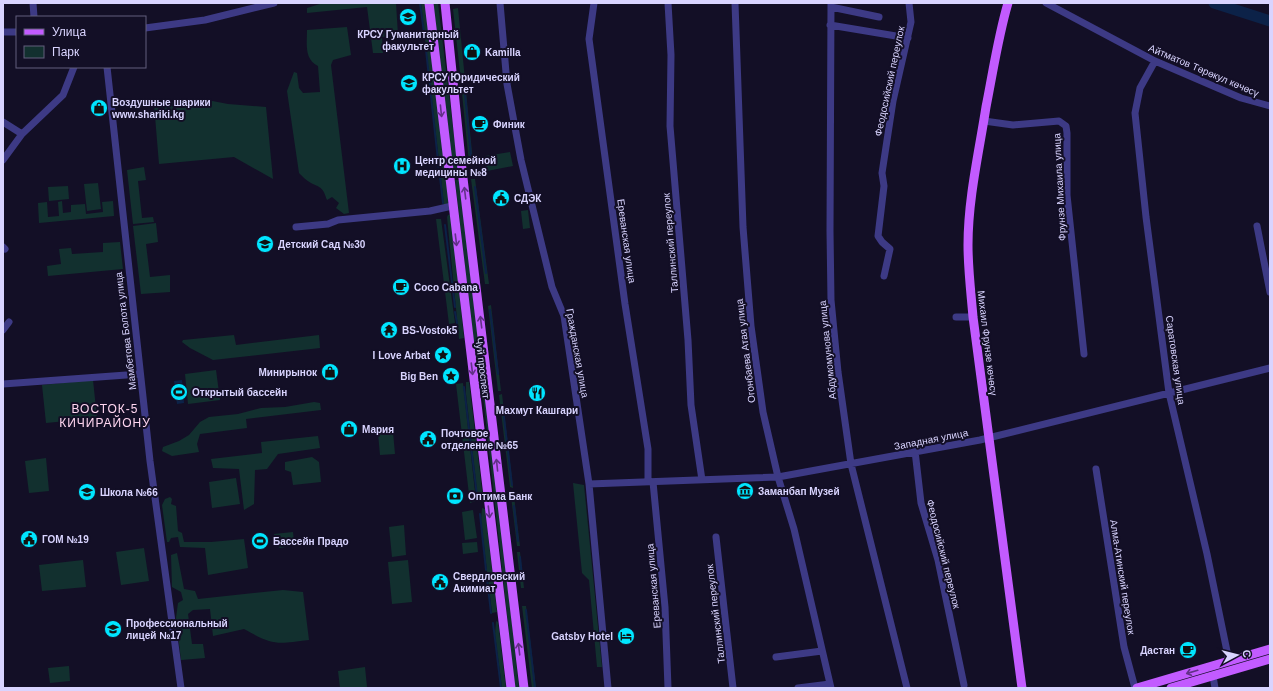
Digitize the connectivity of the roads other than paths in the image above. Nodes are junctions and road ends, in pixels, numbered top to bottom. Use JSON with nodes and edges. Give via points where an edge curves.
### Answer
{"nodes":[{"id":1,"x":32,"y":3,"type":"edge"},
{"id":2,"x":274,"y":3,"type":"edge"},
{"id":3,"x":429,"y":3,"type":"edge"},
{"id":4,"x":445,"y":3,"type":"edge"},
{"id":5,"x":500,"y":3,"type":"edge"},
{"id":6,"x":594,"y":3,"type":"edge"},
{"id":7,"x":668,"y":3,"type":"edge"},
{"id":8,"x":735,"y":3,"type":"edge"},
{"id":9,"x":909,"y":3,"type":"edge"},
{"id":10,"x":1008,"y":3,"type":"edge"},
{"id":11,"x":1046,"y":3,"type":"edge"},
{"id":12,"x":831,"y":5,"type":"edge"},
{"id":13,"x":34,"y":14,"type":"edge"},
{"id":14,"x":879,"y":17,"type":"dead end"},
{"id":15,"x":830,"y":25,"type":"junction"},
{"id":16,"x":146,"y":28,"type":"edge"},
{"id":17,"x":3,"y":32,"type":"edge"},
{"id":18,"x":16,"y":32,"type":"edge"},
{"id":19,"x":908,"y":38,"type":"junction"},
{"id":20,"x":1155,"y":61,"type":"junction"},
{"id":21,"x":74,"y":68,"type":"edge"},
{"id":22,"x":101,"y":68,"type":"edge"},
{"id":23,"x":107,"y":68,"type":"edge"},
{"id":24,"x":108,"y":75,"type":"junction"},
{"id":25,"x":1270,"y":106,"type":"edge"},
{"id":26,"x":984,"y":121,"type":"junction"},
{"id":27,"x":3,"y":122,"type":"edge"},
{"id":28,"x":22,"y":134,"type":"junction"},
{"id":29,"x":3,"y":160,"type":"edge"},
{"id":30,"x":452,"y":206,"type":"junction"},
{"id":31,"x":1257,"y":226,"type":"dead end"},
{"id":32,"x":296,"y":227,"type":"dead end"},
{"id":33,"x":884,"y":276,"type":"dead end"},
{"id":34,"x":1270,"y":292,"type":"edge"},
{"id":35,"x":956,"y":317,"type":"dead end"},
{"id":36,"x":973,"y":317,"type":"junction"},
{"id":37,"x":9,"y":322,"type":"dead end"},
{"id":38,"x":3,"y":330,"type":"edge"},
{"id":39,"x":1084,"y":354,"type":"dead end"},
{"id":40,"x":1270,"y":368,"type":"edge"},
{"id":41,"x":140,"y":374,"type":"junction"},
{"id":42,"x":3,"y":384,"type":"edge"},
{"id":43,"x":489,"y":387,"type":"junction"},
{"id":44,"x":474,"y":389,"type":"junction"},
{"id":45,"x":1169,"y":393,"type":"junction"},
{"id":46,"x":990,"y":437,"type":"junction"},
{"id":47,"x":915,"y":451,"type":"junction"},
{"id":48,"x":851,"y":464,"type":"junction"},
{"id":49,"x":1096,"y":469,"type":"dead end"},
{"id":50,"x":778,"y":477,"type":"junction"},
{"id":51,"x":702,"y":480,"type":"junction"},
{"id":52,"x":651,"y":482,"type":"junction"},
{"id":53,"x":589,"y":484,"type":"junction"},
{"id":54,"x":716,"y":537,"type":"dead end"},
{"id":55,"x":1270,"y":649,"type":"edge"},
{"id":56,"x":822,"y":652,"type":"junction"},
{"id":57,"x":776,"y":657,"type":"dead end"},
{"id":58,"x":1270,"y":659,"type":"edge"},
{"id":59,"x":1230,"y":661,"type":"junction"},
{"id":60,"x":1213,"y":676,"type":"junction"},
{"id":61,"x":964,"y":685,"type":"dead end"},
{"id":62,"x":830,"y":686,"type":"edge"},
{"id":63,"x":181,"y":688,"type":"edge"},
{"id":64,"x":511,"y":688,"type":"edge"},
{"id":65,"x":524,"y":688,"type":"edge"},
{"id":66,"x":608,"y":688,"type":"edge"},
{"id":67,"x":668,"y":688,"type":"edge"},
{"id":68,"x":734,"y":688,"type":"edge"},
{"id":69,"x":798,"y":688,"type":"edge"},
{"id":70,"x":907,"y":688,"type":"edge"},
{"id":71,"x":1022,"y":688,"type":"edge"},
{"id":72,"x":1136,"y":688,"type":"edge"},
{"id":73,"x":1170,"y":688,"type":"edge"},
{"id":74,"x":1215,"y":688,"type":"edge"}],
"edges":[{"from":1,"to":13,"type":"street"},
{"from":2,"to":16,"type":"street","via":[[205,20]]},
{"from":3,"to":30,"type":"main road","name":"Чуй проспект","one_way":true},
{"from":43,"to":4,"type":"main road","name":"Чуй проспект","one_way":true,"via":[[460,154]]},
{"from":5,"to":53,"type":"street","name":"Гражданская улица","via":[[506,84],[521,160],[552,287],[564,316]]},
{"from":6,"to":52,"type":"street","name":"Ереванская улица","via":[[589,39]]},
{"from":7,"to":51,"type":"street","name":"Таллинский переулок","via":[[671,55],[670,126],[691,405]]},
{"from":8,"to":50,"type":"street","name":"Огонбаева Атая улица","via":[[743,227],[751,326],[763,412]]},
{"from":9,"to":19,"type":"street","name":"Феодосийский переулок","via":[[911,22]]},
{"from":10,"to":26,"type":"main road","name":"Михаил Фрунзе көчөсү","via":[[1002,22]]},
{"from":11,"to":20,"type":"street","name":"Айтматов Төрөкул көчөсү"},
{"from":12,"to":14,"type":"street"},
{"from":12,"to":15,"type":"street","name":"Абдумомунова улица"},
{"from":15,"to":19,"type":"street"},
{"from":15,"to":48,"type":"street","name":"Абдумомунова улица","via":[[831,300]]},
{"from":17,"to":18,"type":"street"},
{"from":19,"to":33,"type":"street","name":"Феодосийский переулок","via":[[893,101],[882,173],[884,186],[878,236],[890,249]]},
{"from":20,"to":25,"type":"street","name":"Айтматов Төрөкул көчөсү","via":[[1241,98]]},
{"from":20,"to":45,"type":"street","name":"Саратовская улица","via":[[1140,88],[1135,113]]},
{"from":21,"to":28,"type":"street","via":[[63,95]]},
{"from":22,"to":24,"type":"street"},
{"from":23,"to":24,"type":"street","name":"Мамбетова Болота улица"},
{"from":24,"to":41,"type":"street","name":"Мамбетова Болота улица"},
{"from":26,"to":36,"type":"main road","name":"Михаил Фрунзе көчөсү","via":[[968,228]]},
{"from":26,"to":39,"type":"street","name":"Фрунзе Михаила улица","via":[[1013,125],[1059,121],[1066,126],[1067,195]]},
{"from":27,"to":28,"type":"street"},
{"from":28,"to":29,"type":"street"},
{"from":30,"to":32,"type":"street","via":[[430,211]]},
{"from":30,"to":44,"type":"main road","name":"Чуй проспект","one_way":true},
{"from":31,"to":34,"type":"street"},
{"from":35,"to":36,"type":"street"},
{"from":36,"to":46,"type":"main road","name":"Михаил Фрунзе көчөсү"},
{"from":37,"to":38,"type":"street"},
{"from":40,"to":45,"type":"street","name":"Западная улица"},
{"from":41,"to":42,"type":"street"},
{"from":41,"to":63,"type":"street","name":"Мамбетова Болота улица"},
{"from":43,"to":44,"type":"main road"},
{"from":65,"to":43,"type":"main road","name":"Чуй проспект","one_way":true},
{"from":44,"to":64,"type":"main road","name":"Чуй проспект","one_way":true},
{"from":45,"to":46,"type":"street","name":"Западная улица"},
{"from":45,"to":59,"type":"street","name":"Саратовская улица"},
{"from":46,"to":47,"type":"street","name":"Западная улица"},
{"from":46,"to":71,"type":"main road","name":"Михаил Фрунзе көчөсү"},
{"from":47,"to":48,"type":"street","name":"Западная улица"},
{"from":47,"to":61,"type":"street","name":"Феодосийский переулок","via":[[921,503],[938,560]]},
{"from":48,"to":50,"type":"street","name":"Западная улица"},
{"from":48,"to":70,"type":"street","name":"Абдумомунова улица"},
{"from":49,"to":72,"type":"street","name":"Алма-Атинский переулок","via":[[1124,647]]},
{"from":50,"to":51,"type":"street","name":"Западная улица"},
{"from":50,"to":56,"type":"street","name":"Огонбаева Атая улица","via":[[794,529]]},
{"from":51,"to":52,"type":"street","name":"Западная улица"},
{"from":52,"to":53,"type":"street","name":"Западная улица"},
{"from":52,"to":67,"type":"street","name":"Ереванская улица","via":[[665,607]]},
{"from":53,"to":66,"type":"street","name":"Гражданская улица"},
{"from":54,"to":68,"type":"street","name":"Таллинский переулок"},
{"from":55,"to":59,"type":"main road"},
{"from":56,"to":57,"type":"street"},
{"from":56,"to":62,"type":"street","name":"Огонбаева Атая улица"},
{"from":58,"to":60,"type":"main road"},
{"from":59,"to":72,"type":"main road","one_way":true},
{"from":60,"to":73,"type":"main road"},
{"from":60,"to":74,"type":"street"},
{"from":62,"to":69,"type":"street"}]}
